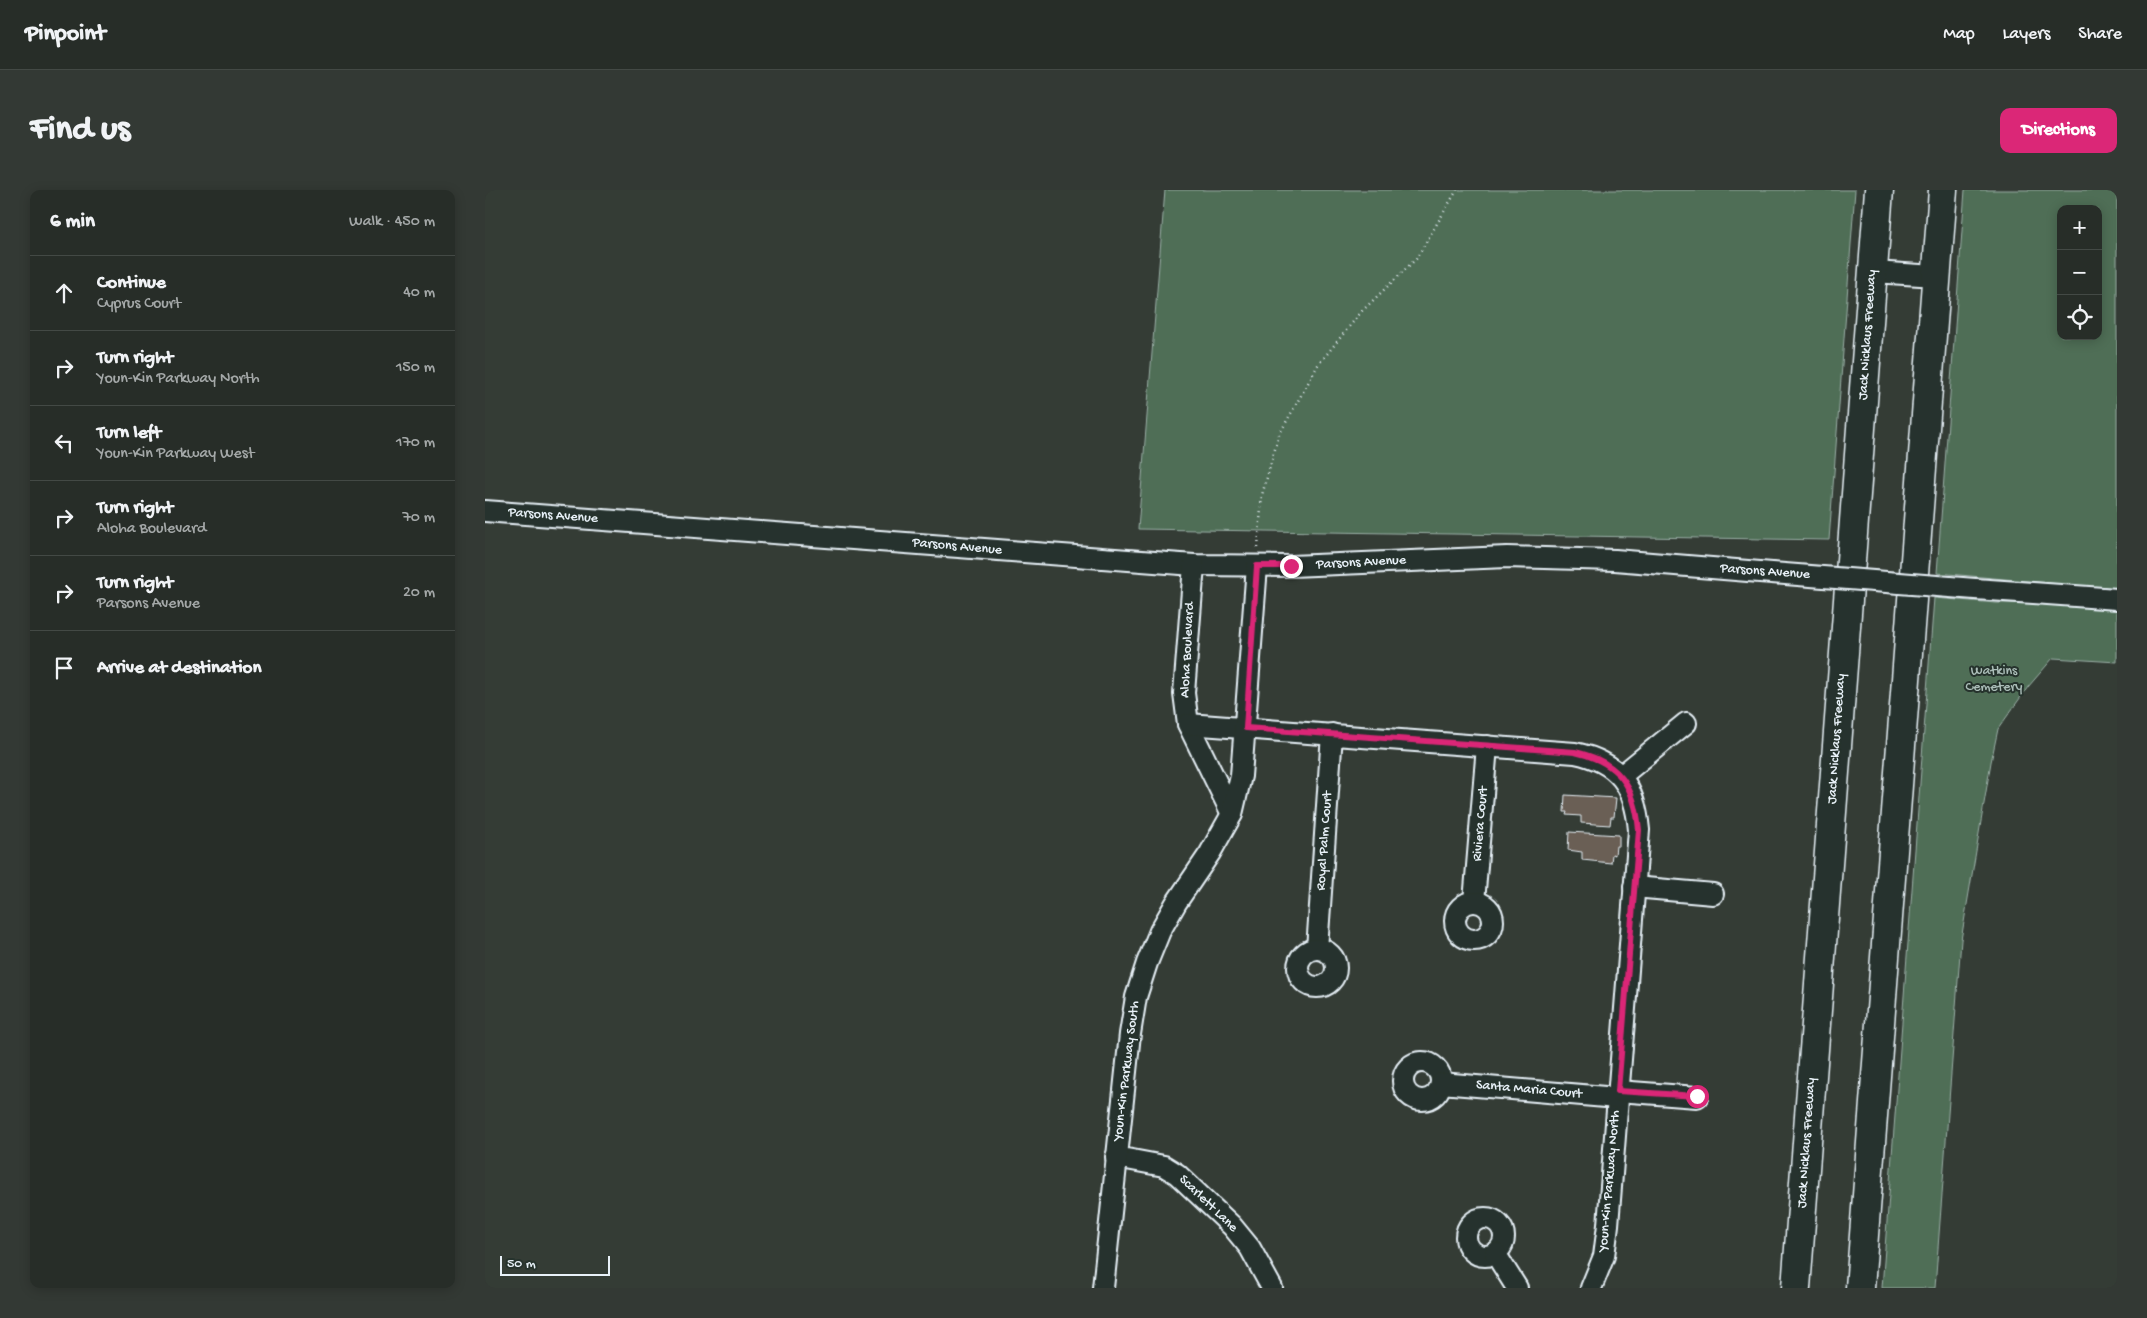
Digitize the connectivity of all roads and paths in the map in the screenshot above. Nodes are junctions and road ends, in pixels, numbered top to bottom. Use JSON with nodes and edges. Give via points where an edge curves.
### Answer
{"nodes":[{"id":1,"x":1457,"y":190,"type":"edge"},
{"id":2,"x":1879,"y":190,"type":"edge"},
{"id":3,"x":1943,"y":190,"type":"edge"},
{"id":4,"x":1873,"y":272,"type":"junction"},
{"id":5,"x":1936,"y":276,"type":"junction"},
{"id":6,"x":485,"y":511,"type":"edge"},
{"id":7,"x":1194,"y":565,"type":"junction"},
{"id":8,"x":1257,"y":566,"type":"junction"},
{"id":9,"x":2117,"y":599,"type":"edge"},
{"id":10,"x":1686,"y":723,"type":"dead end"},
{"id":11,"x":1188,"y":724,"type":"junction"},
{"id":12,"x":1246,"y":728,"type":"junction"},
{"id":13,"x":1332,"y":734,"type":"junction"},
{"id":14,"x":1487,"y":746,"type":"junction"},
{"id":15,"x":1621,"y":776,"type":"junction"},
{"id":16,"x":1232,"y":814,"type":"junction"},
{"id":17,"x":1634,"y":887,"type":"junction"},
{"id":18,"x":1713,"y":894,"type":"dead end"},
{"id":19,"x":1474,"y":902,"type":"dead end"},
{"id":20,"x":1317,"y":949,"type":"dead end"},
{"id":21,"x":1441,"y":1083,"type":"dead end"},
{"id":22,"x":1617,"y":1094,"type":"junction"},
{"id":23,"x":1697,"y":1096,"type":"dead end"},
{"id":24,"x":1116,"y":1157,"type":"junction"},
{"id":25,"x":1495,"y":1253,"type":"dead end"},
{"id":26,"x":1103,"y":1288,"type":"edge"},
{"id":27,"x":1272,"y":1288,"type":"edge"},
{"id":28,"x":1517,"y":1288,"type":"edge"},
{"id":29,"x":1591,"y":1288,"type":"edge"},
{"id":30,"x":1795,"y":1288,"type":"edge"},
{"id":31,"x":1860,"y":1288,"type":"edge"}],
"edges":[{"from":1,"to":8,"type":"path","via":[[1416,259],[1362,311],[1318,364],[1279,435],[1262,495]]},
{"from":2,"to":4,"type":"highway","name":"Jack Nicklaus Freeway"},
{"from":3,"to":5,"type":"highway"},
{"from":4,"to":5,"type":"street"},
{"from":4,"to":30,"type":"highway","name":"Jack Nicklaus Freeway"},
{"from":5,"to":31,"type":"highway"},
{"from":6,"to":7,"type":"street","name":"Parsons Avenue"},
{"from":7,"to":8,"type":"street","name":"Parsons Avenue"},
{"from":7,"to":11,"type":"street","name":"Aloha Boulevard","via":[[1184,693]]},
{"from":8,"to":9,"type":"street","name":"Parsons Avenue","bridge":true,"via":[[1507,557],[1615,560]]},
{"from":8,"to":12,"type":"street"},
{"from":10,"to":15,"type":"street"},
{"from":11,"to":12,"type":"street"},
{"from":11,"to":16,"type":"street","name":"Aloha Boulevard"},
{"from":12,"to":13,"type":"street"},
{"from":12,"to":16,"type":"street","name":"Youn-Kin Parkway South","via":[[1241,776]]},
{"from":13,"to":14,"type":"street"},
{"from":13,"to":20,"type":"street","name":"Royal Palm Court"},
{"from":14,"to":15,"type":"street","via":[[1575,752],[1601,760]]},
{"from":14,"to":19,"type":"street","name":"Riviera Court"},
{"from":15,"to":17,"type":"street","name":"Youn-Kin Parkway North","via":[[1629,787],[1639,830]]},
{"from":16,"to":24,"type":"street","name":"Youn-Kin Parkway South","via":[[1176,903],[1147,962],[1130,1034]]},
{"from":17,"to":18,"type":"street"},
{"from":17,"to":22,"type":"street","name":"Youn-Kin Parkway North"},
{"from":21,"to":22,"type":"street","name":"Santa Maria Court"},
{"from":22,"to":23,"type":"street","name":"Santa Maria Court"},
{"from":22,"to":29,"type":"street","name":"Youn-Kin Parkway North","via":[[1604,1256]]},
{"from":24,"to":26,"type":"street","name":"Youn-Kin Parkway South"},
{"from":24,"to":27,"type":"street","name":"Scarlett Lane","via":[[1164,1166],[1177,1174],[1244,1241]]},
{"from":25,"to":28,"type":"street"}]}
